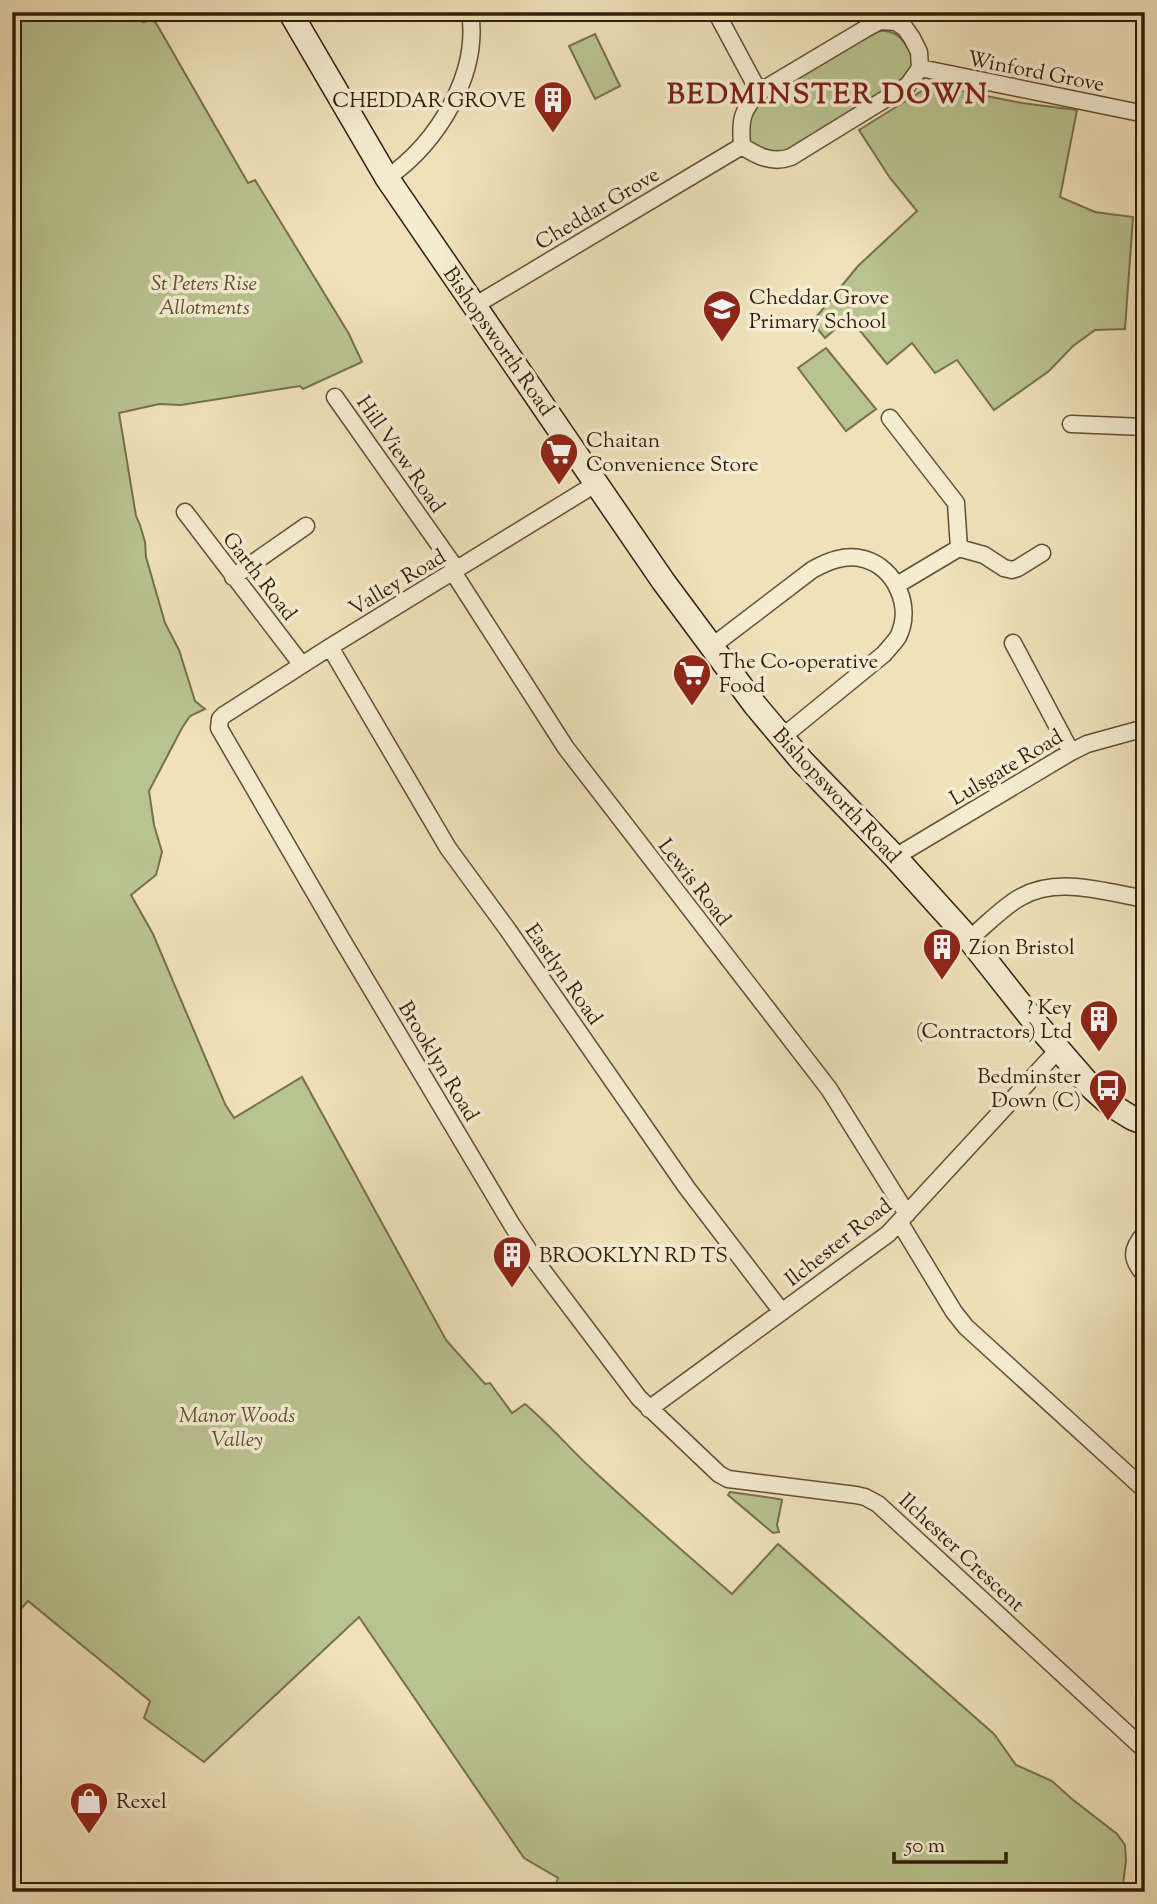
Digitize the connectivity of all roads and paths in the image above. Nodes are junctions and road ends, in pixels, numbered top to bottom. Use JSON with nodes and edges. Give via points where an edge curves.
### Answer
{"nodes":[{"id":1,"x":290,"y":12,"type":"edge"},
{"id":2,"x":470,"y":12,"type":"edge"},
{"id":3,"x":716,"y":12,"type":"edge"},
{"id":4,"x":898,"y":17,"type":"edge"},
{"id":5,"x":920,"y":68,"type":"junction"},
{"id":6,"x":759,"y":92,"type":"junction"},
{"id":7,"x":1145,"y":114,"type":"edge"},
{"id":8,"x":742,"y":146,"type":"junction"},
{"id":9,"x":387,"y":178,"type":"junction"},
{"id":10,"x":474,"y":306,"type":"junction"},
{"id":11,"x":335,"y":397,"type":"dead end"},
{"id":12,"x":890,"y":418,"type":"dead end"},
{"id":13,"x":1071,"y":424,"type":"dead end"},
{"id":14,"x":1145,"y":428,"type":"edge"},
{"id":15,"x":597,"y":483,"type":"junction"},
{"id":16,"x":184,"y":512,"type":"dead end"},
{"id":17,"x":306,"y":526,"type":"dead end"},
{"id":18,"x":959,"y":548,"type":"junction"},
{"id":19,"x":1042,"y":553,"type":"dead end"},
{"id":20,"x":455,"y":571,"type":"junction"},
{"id":21,"x":233,"y":577,"type":"junction"},
{"id":22,"x":897,"y":585,"type":"junction"},
{"id":23,"x":1013,"y":643,"type":"dead end"},
{"id":24,"x":330,"y":647,"type":"junction"},
{"id":25,"x":711,"y":647,"type":"junction"},
{"id":26,"x":302,"y":665,"type":"junction"},
{"id":27,"x":220,"y":719,"type":"joint"},
{"id":28,"x":1145,"y":728,"type":"edge"},
{"id":29,"x":781,"y":738,"type":"junction"},
{"id":30,"x":1071,"y":752,"type":"junction"},
{"id":31,"x":895,"y":857,"type":"junction"},
{"id":32,"x":1145,"y":899,"type":"edge"},
{"id":33,"x":969,"y":939,"type":"junction"},
{"id":34,"x":1058,"y":1050,"type":"junction"},
{"id":35,"x":1145,"y":1123,"type":"edge"},
{"id":36,"x":904,"y":1219,"type":"junction"},
{"id":37,"x":1145,"y":1233,"type":"edge"},
{"id":38,"x":1145,"y":1275,"type":"edge"},
{"id":39,"x":782,"y":1312,"type":"junction"},
{"id":40,"x":649,"y":1409,"type":"junction"},
{"id":41,"x":1145,"y":1490,"type":"edge"},
{"id":42,"x":1145,"y":1750,"type":"edge"}],
"edges":[{"from":1,"to":9,"type":"street","name":"Bishopsworth Road"},
{"from":2,"to":9,"type":"street","via":[[470,53],[459,90],[423,147]]},
{"from":3,"to":6,"type":"street"},
{"from":4,"to":5,"type":"street","via":[[919,52]]},
{"from":4,"to":6,"type":"street","via":[[865,29]]},
{"from":5,"to":7,"type":"street","name":"Winford Grove"},
{"from":5,"to":8,"type":"street","via":[[908,85],[791,157],[781,161],[764,158]]},
{"from":6,"to":8,"type":"street","via":[[742,116]]},
{"from":8,"to":10,"type":"street","name":"Cheddar Grove"},
{"from":9,"to":10,"type":"street","name":"Bishopsworth Road"},
{"from":10,"to":15,"type":"street","name":"Bishopsworth Road"},
{"from":11,"to":20,"type":"street","name":"Hill View Road"},
{"from":12,"to":18,"type":"street","via":[[956,503]]},
{"from":13,"to":14,"type":"street"},
{"from":15,"to":20,"type":"street","name":"Valley Road"},
{"from":15,"to":25,"type":"street","name":"Bishopsworth Road"},
{"from":16,"to":21,"type":"street","name":"Garth Road"},
{"from":17,"to":21,"type":"street"},
{"from":18,"to":19,"type":"street","via":[[1012,570]]},
{"from":18,"to":22,"type":"street"},
{"from":20,"to":24,"type":"street","name":"Valley Road"},
{"from":20,"to":36,"type":"street","name":"Lewis Road","via":[[566,748],[829,1089]]},
{"from":21,"to":26,"type":"street","name":"Garth Road"},
{"from":22,"to":25,"type":"street","via":[[890,575],[864,559],[828,561]]},
{"from":22,"to":29,"type":"street","via":[[904,605],[897,639]]},
{"from":23,"to":30,"type":"street"},
{"from":24,"to":26,"type":"street","name":"Valley Road"},
{"from":24,"to":39,"type":"street","name":"Eastlyn Road","via":[[448,848],[679,1178]]},
{"from":25,"to":29,"type":"street","name":"Bishopsworth Road"},
{"from":26,"to":27,"type":"street","name":"Valley Road"},
{"from":27,"to":40,"type":"street","name":"Brooklyn Road","via":[[219,728],[512,1225]]},
{"from":28,"to":30,"type":"street","name":"Lulsgate Road"},
{"from":29,"to":31,"type":"street","name":"Bishopsworth Road"},
{"from":30,"to":31,"type":"street","name":"Lulsgate Road"},
{"from":31,"to":33,"type":"street","name":"Bishopsworth Road"},
{"from":32,"to":33,"type":"street","via":[[1082,888],[1042,889],[1020,897]]},
{"from":33,"to":34,"type":"street","name":"Bishopsworth Road"},
{"from":34,"to":35,"type":"street","name":"Bishopsworth Road","via":[[1111,1105]]},
{"from":34,"to":36,"type":"street","name":"Ilchester Road"},
{"from":36,"to":39,"type":"street","name":"Ilchester Road"},
{"from":36,"to":41,"type":"street","via":[[966,1327]]},
{"from":37,"to":38,"type":"street","via":[[1133,1254]]},
{"from":39,"to":40,"type":"street","name":"Ilchester Road"},
{"from":40,"to":42,"type":"street","name":"Ilchester Crescent","via":[[728,1479],[856,1495],[878,1504]]}]}
